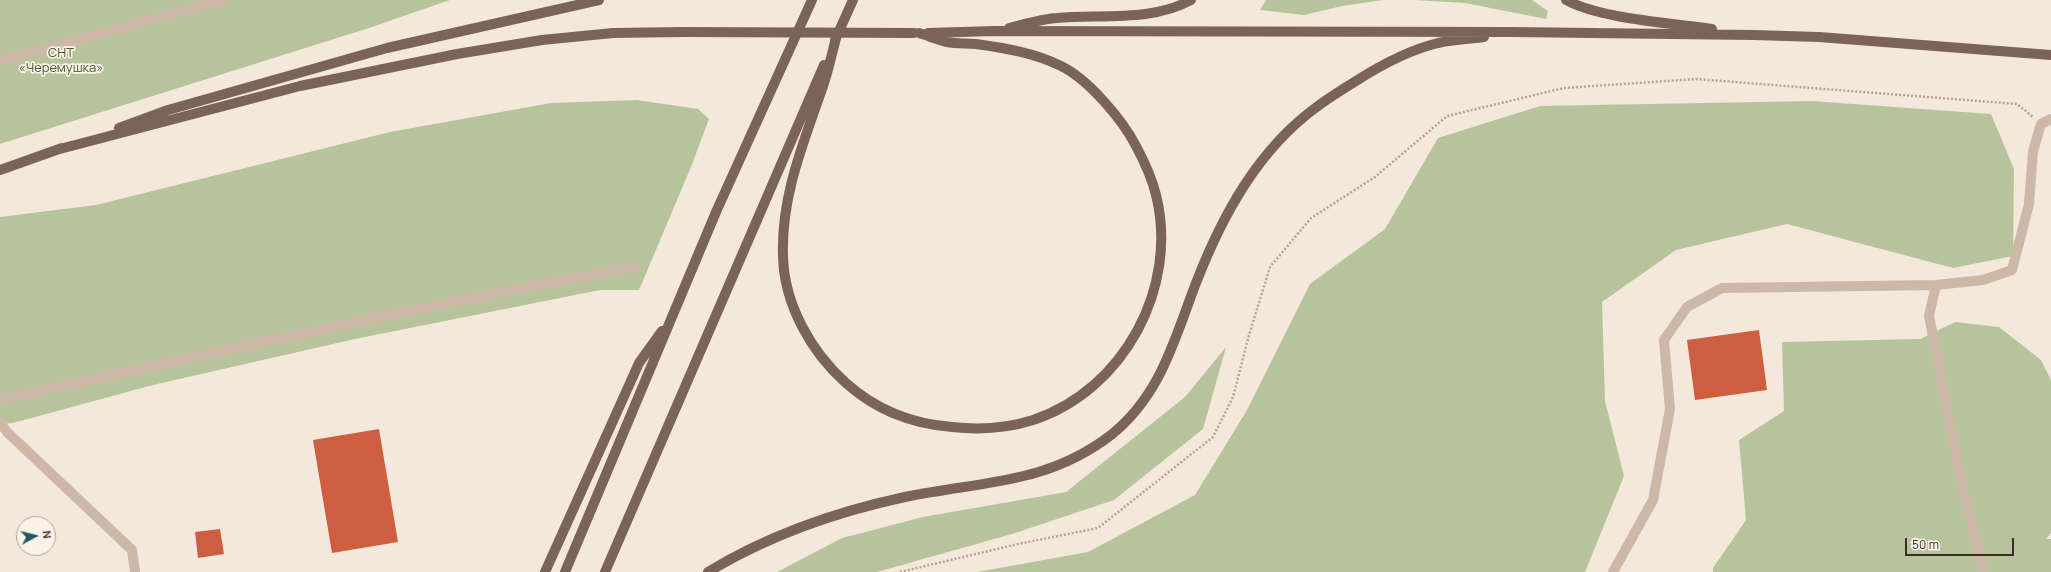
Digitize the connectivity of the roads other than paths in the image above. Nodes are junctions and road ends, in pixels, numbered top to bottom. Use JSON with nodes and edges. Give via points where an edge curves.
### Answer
{"nodes":[{"id":1,"x":223,"y":0,"type":"edge"},
{"id":2,"x":598,"y":0,"type":"edge"},
{"id":3,"x":812,"y":0,"type":"edge"},
{"id":4,"x":853,"y":0,"type":"edge"},
{"id":5,"x":1191,"y":0,"type":"edge"},
{"id":6,"x":1566,"y":0,"type":"edge"},
{"id":7,"x":994,"y":31,"type":"junction"},
{"id":8,"x":1511,"y":32,"type":"junction"},
{"id":9,"x":917,"y":33,"type":"junction"},
{"id":10,"x":1753,"y":34,"type":"junction"},
{"id":11,"x":837,"y":35,"type":"junction"},
{"id":12,"x":2051,"y":55,"type":"edge"},
{"id":13,"x":0,"y":61,"type":"edge"},
{"id":14,"x":2051,"y":119,"type":"edge"},
{"id":15,"x":56,"y":150,"type":"junction"},
{"id":16,"x":0,"y":170,"type":"edge"},
{"id":17,"x":634,"y":267,"type":"dead end"},
{"id":18,"x":1936,"y":285,"type":"junction"},
{"id":19,"x":674,"y":313,"type":"junction"},
{"id":20,"x":0,"y":400,"type":"edge"},
{"id":21,"x":0,"y":422,"type":"edge"},
{"id":22,"x":135,"y":572,"type":"edge"},
{"id":23,"x":545,"y":572,"type":"edge"},
{"id":24,"x":565,"y":572,"type":"edge"},
{"id":25,"x":605,"y":572,"type":"edge"},
{"id":26,"x":708,"y":572,"type":"edge"},
{"id":27,"x":1613,"y":572,"type":"edge"},
{"id":28,"x":1984,"y":572,"type":"edge"}],
"edges":[{"from":1,"to":13,"type":"lane"},
{"from":2,"to":15,"type":"main road","via":[[387,48],[168,110]]},
{"from":3,"to":19,"type":"main road","via":[[716,212]]},
{"from":4,"to":11,"type":"main road"},
{"from":5,"to":7,"type":"main road","via":[[1134,15],[1059,17]]},
{"from":6,"to":10,"type":"main road","via":[[1572,4],[1613,14]]},
{"from":7,"to":8,"type":"main road"},
{"from":7,"to":9,"type":"main road"},
{"from":8,"to":10,"type":"main road"},
{"from":8,"to":26,"type":"main road","via":[[1438,43],[1384,64],[1317,106],[1285,133],[1243,186],[1227,215],[1172,347],[1149,395],[1125,423],[1101,442],[1063,464],[1014,480],[908,496],[815,521],[759,544]]},
{"from":9,"to":11,"type":"main road","via":[[946,42],[976,44],[1031,54],[1064,67],[1091,89],[1113,112],[1132,138],[1156,195],[1160,221],[1156,278],[1147,314],[1133,341],[1116,364],[1090,388],[1065,405],[1033,420],[1000,427],[969,429],[910,420],[884,410],[858,394],[836,374],[815,348],[798,318],[790,300],[782,258],[785,210],[791,180]]},
{"from":9,"to":15,"type":"main road","bridge":true,"via":[[613,33],[542,40],[457,54],[300,86]]},
{"from":10,"to":12,"type":"main road"},
{"from":11,"to":25,"type":"main road"},
{"from":14,"to":18,"type":"lane","via":[[2041,124],[2034,151],[2029,204],[2012,270],[1983,280]]},
{"from":15,"to":16,"type":"main road"},
{"from":17,"to":20,"type":"lane","via":[[307,331]]},
{"from":18,"to":27,"type":"lane","via":[[1722,288],[1687,307],[1664,340],[1670,409],[1653,500]]},
{"from":18,"to":28,"type":"lane","via":[[1930,316],[1960,475]]},
{"from":19,"to":23,"type":"main road","via":[[639,363]]},
{"from":19,"to":24,"type":"main road"},
{"from":21,"to":22,"type":"lane","via":[[7,432],[132,550]]}]}
